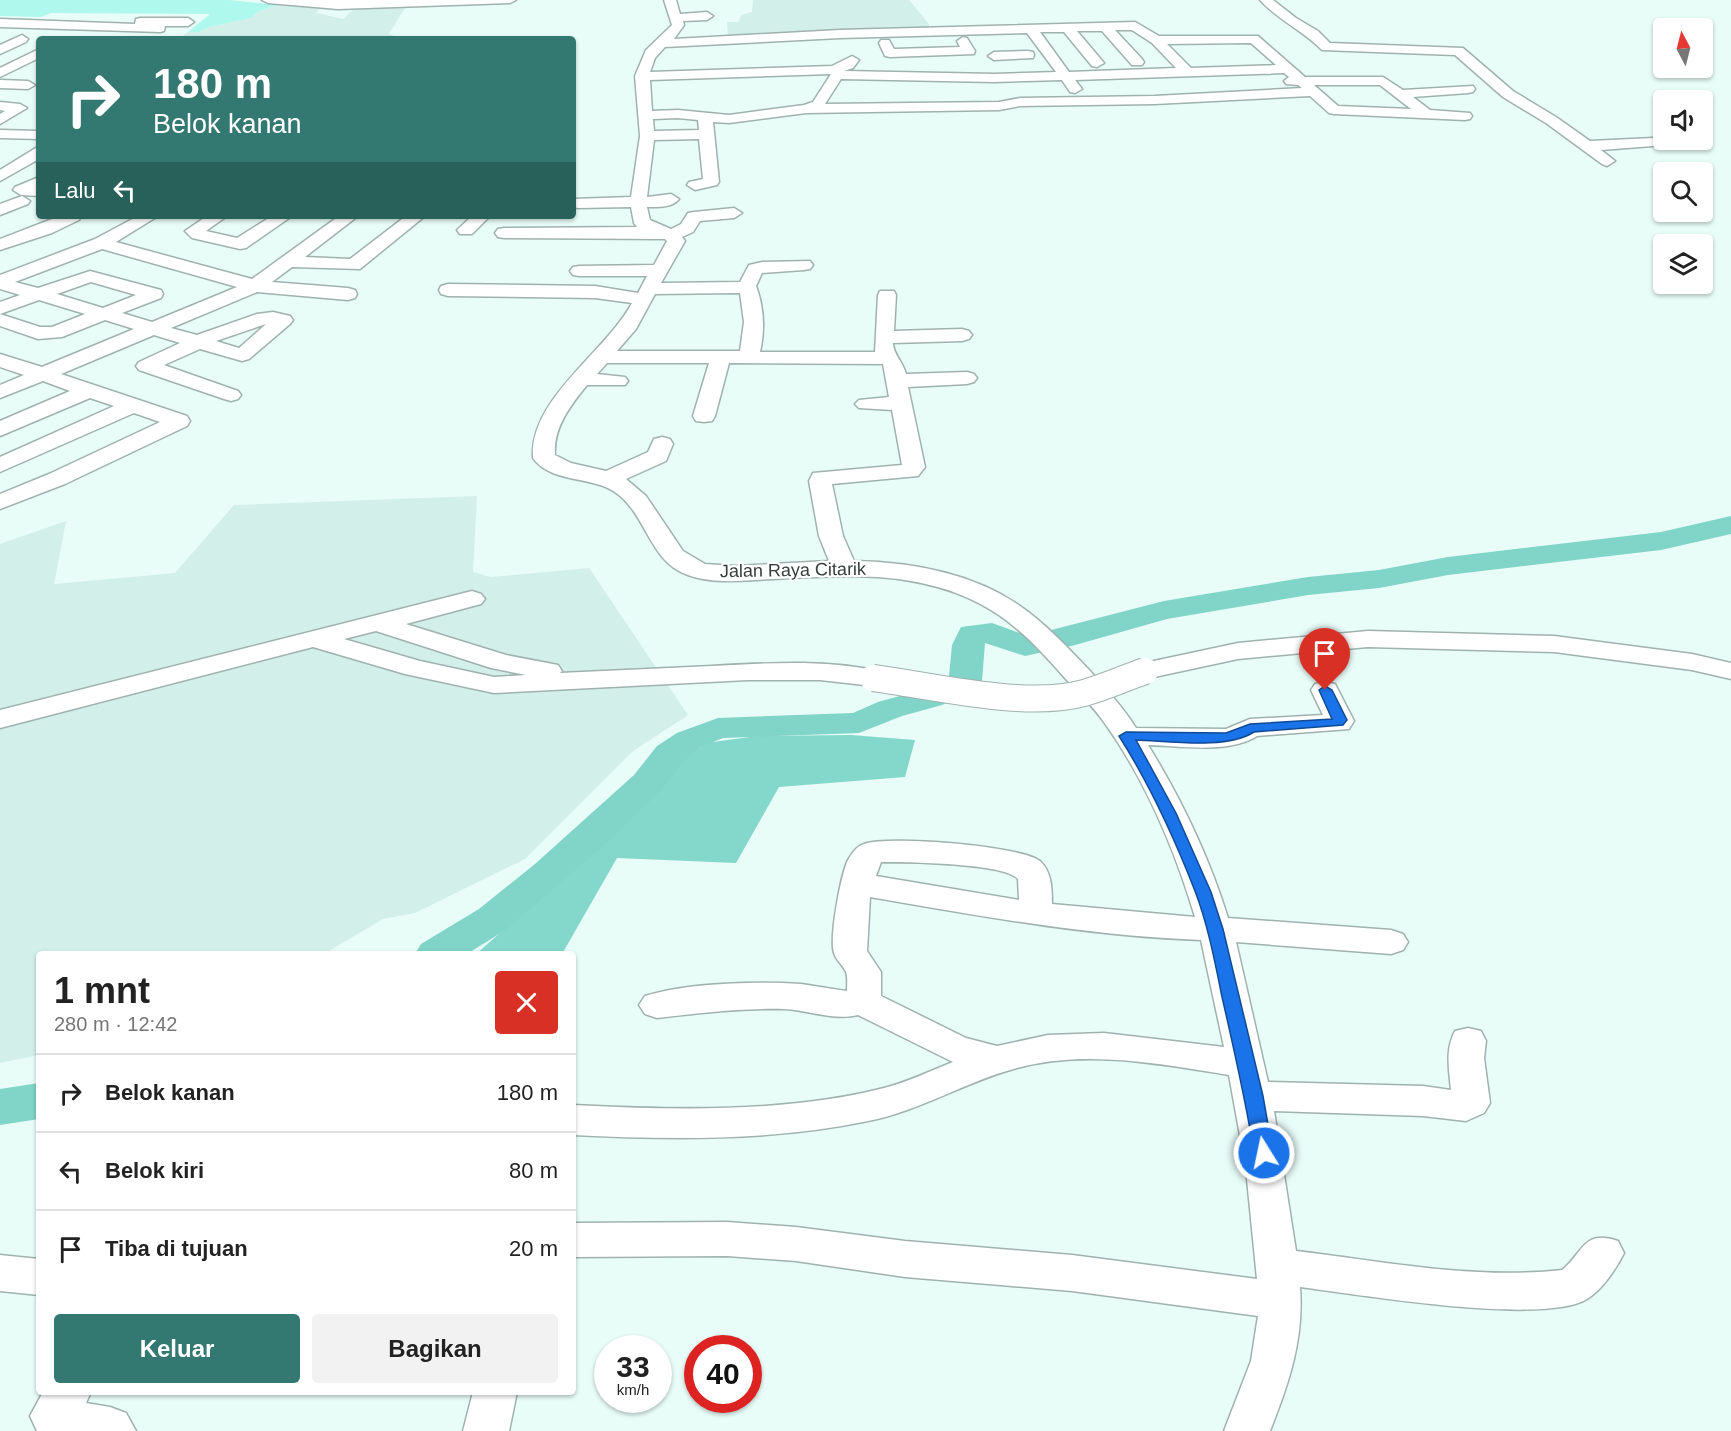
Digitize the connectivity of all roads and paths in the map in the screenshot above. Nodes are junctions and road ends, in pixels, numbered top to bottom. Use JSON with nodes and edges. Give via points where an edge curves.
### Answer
{"nodes":[{"id":1,"x":268,"y":0,"type":"edge"},
{"id":2,"x":510,"y":0,"type":"edge"},
{"id":3,"x":1266,"y":0,"type":"edge"},
{"id":4,"x":673,"y":9,"type":"edge"},
{"id":5,"x":70,"y":15,"type":"dead end"},
{"id":6,"x":707,"y":16,"type":"dead end"},
{"id":7,"x":188,"y":22,"type":"dead end"},
{"id":8,"x":0,"y":23,"type":"edge"},
{"id":9,"x":53,"y":23,"type":"junction"},
{"id":10,"x":164,"y":25,"type":"junction"},
{"id":11,"x":1105,"y":27,"type":"junction"},
{"id":12,"x":1068,"y":28,"type":"junction"},
{"id":13,"x":1031,"y":29,"type":"junction"},
{"id":14,"x":0,"y":35,"type":"edge"},
{"id":15,"x":997,"y":35,"type":"junction"},
{"id":16,"x":27,"y":36,"type":"junction"},
{"id":17,"x":36,"y":36,"type":"edge"},
{"id":18,"x":151,"y":36,"type":"edge"},
{"id":19,"x":843,"y":40,"type":"junction"},
{"id":20,"x":1156,"y":40,"type":"junction"},
{"id":21,"x":664,"y":43,"type":"junction"},
{"id":22,"x":1368,"y":49,"type":"junction"},
{"id":23,"x":0,"y":50,"type":"edge"},
{"id":24,"x":710,"y":51,"type":"dead end"},
{"id":25,"x":1166,"y":51,"type":"junction"},
{"id":26,"x":36,"y":54,"type":"edge"},
{"id":27,"x":1011,"y":55,"type":"junction"},
{"id":28,"x":1028,"y":55,"type":"dead end"},
{"id":29,"x":810,"y":57,"type":"dead end"},
{"id":30,"x":0,"y":59,"type":"edge"},
{"id":31,"x":25,"y":60,"type":"junction"},
{"id":32,"x":1177,"y":61,"type":"junction"},
{"id":33,"x":1137,"y":62,"type":"junction"},
{"id":34,"x":1096,"y":63,"type":"junction"},
{"id":35,"x":1286,"y":69,"type":"junction"},
{"id":36,"x":1061,"y":70,"type":"junction"},
{"id":37,"x":1378,"y":70,"type":"junction"},
{"id":38,"x":1187,"y":72,"type":"junction"},
{"id":39,"x":0,"y":73,"type":"edge"},
{"id":40,"x":701,"y":74,"type":"junction"},
{"id":41,"x":642,"y":76,"type":"junction"},
{"id":42,"x":892,"y":76,"type":"junction"},
{"id":43,"x":744,"y":77,"type":"junction"},
{"id":44,"x":1299,"y":81,"type":"junction"},
{"id":45,"x":0,"y":84,"type":"edge"},
{"id":46,"x":28,"y":85,"type":"dead end"},
{"id":47,"x":995,"y":85,"type":"dead end"},
{"id":48,"x":766,"y":86,"type":"dead end"},
{"id":49,"x":1074,"y":88,"type":"junction"},
{"id":50,"x":1354,"y":88,"type":"junction"},
{"id":51,"x":1468,"y":89,"type":"dead end"},
{"id":52,"x":1313,"y":92,"type":"junction"},
{"id":53,"x":1400,"y":94,"type":"junction"},
{"id":54,"x":748,"y":97,"type":"dead end"},
{"id":55,"x":959,"y":97,"type":"dead end"},
{"id":56,"x":1088,"y":100,"type":"junction"},
{"id":57,"x":1155,"y":100,"type":"junction"},
{"id":58,"x":797,"y":104,"type":"junction"},
{"id":59,"x":705,"y":105,"type":"junction"},
{"id":60,"x":0,"y":106,"type":"edge"},
{"id":61,"x":1329,"y":106,"type":"junction"},
{"id":62,"x":1380,"y":113,"type":"junction"},
{"id":63,"x":646,"y":115,"type":"junction"},
{"id":64,"x":1427,"y":115,"type":"junction"},
{"id":65,"x":1465,"y":116,"type":"dead end"},
{"id":66,"x":0,"y":120,"type":"edge"},
{"id":67,"x":0,"y":134,"type":"edge"},
{"id":68,"x":36,"y":135,"type":"edge"},
{"id":69,"x":707,"y":135,"type":"junction"},
{"id":70,"x":647,"y":136,"type":"junction"},
{"id":71,"x":1653,"y":142,"type":"dead end"},
{"id":72,"x":1589,"y":147,"type":"junction"},
{"id":73,"x":1563,"y":149,"type":"dead end"},
{"id":74,"x":9,"y":151,"type":"dead end"},
{"id":75,"x":36,"y":152,"type":"edge"},
{"id":76,"x":36,"y":154,"type":"edge"},
{"id":77,"x":1607,"y":161,"type":"dead end"},
{"id":78,"x":0,"y":176,"type":"edge"},
{"id":79,"x":36,"y":183,"type":"edge"},
{"id":80,"x":695,"y":184,"type":"dead end"},
{"id":81,"x":637,"y":189,"type":"junction"},
{"id":82,"x":36,"y":191,"type":"edge"},
{"id":83,"x":671,"y":199,"type":"dead end"},
{"id":84,"x":578,"y":203,"type":"dead end"},
{"id":85,"x":734,"y":213,"type":"dead end"},
{"id":86,"x":66,"y":219,"type":"edge"},
{"id":87,"x":145,"y":219,"type":"edge"},
{"id":88,"x":214,"y":219,"type":"edge"},
{"id":89,"x":280,"y":219,"type":"edge"},
{"id":90,"x":346,"y":219,"type":"edge"},
{"id":91,"x":413,"y":219,"type":"edge"},
{"id":92,"x":479,"y":219,"type":"edge"},
{"id":93,"x":269,"y":227,"type":"junction"},
{"id":94,"x":0,"y":230,"type":"edge"},
{"id":95,"x":466,"y":230,"type":"dead end"},
{"id":96,"x":329,"y":232,"type":"junction"},
{"id":97,"x":504,"y":233,"type":"dead end"},
{"id":98,"x":667,"y":233,"type":"junction"},
{"id":99,"x":0,"y":235,"type":"edge"},
{"id":100,"x":23,"y":237,"type":"junction"},
{"id":101,"x":101,"y":243,"type":"junction"},
{"id":102,"x":0,"y":245,"type":"edge"},
{"id":103,"x":290,"y":262,"type":"junction"},
{"id":104,"x":804,"y":265,"type":"dead end"},
{"id":105,"x":659,"y":270,"type":"junction"},
{"id":106,"x":579,"y":271,"type":"dead end"},
{"id":107,"x":0,"y":282,"type":"edge"},
{"id":108,"x":255,"y":286,"type":"junction"},
{"id":109,"x":747,"y":286,"type":"junction"},
{"id":110,"x":448,"y":290,"type":"dead end"},
{"id":111,"x":36,"y":294,"type":"junction"},
{"id":112,"x":348,"y":294,"type":"dead end"},
{"id":113,"x":646,"y":294,"type":"junction"},
{"id":114,"x":887,"y":295,"type":"dead end"},
{"id":115,"x":0,"y":308,"type":"edge"},
{"id":116,"x":104,"y":315,"type":"junction"},
{"id":117,"x":0,"y":320,"type":"edge"},
{"id":118,"x":150,"y":328,"type":"junction"},
{"id":119,"x":962,"y":335,"type":"dead end"},
{"id":120,"x":197,"y":343,"type":"junction"},
{"id":121,"x":886,"y":347,"type":"junction"},
{"id":122,"x":242,"y":355,"type":"junction"},
{"id":123,"x":602,"y":357,"type":"junction"},
{"id":124,"x":720,"y":359,"type":"junction"},
{"id":125,"x":747,"y":359,"type":"junction"},
{"id":126,"x":0,"y":360,"type":"edge"},
{"id":127,"x":42,"y":374,"type":"junction"},
{"id":128,"x":967,"y":378,"type":"dead end"},
{"id":129,"x":582,"y":379,"type":"junction"},
{"id":130,"x":618,"y":381,"type":"dead end"},
{"id":131,"x":897,"y":381,"type":"junction"},
{"id":132,"x":206,"y":386,"type":"junction"},
{"id":133,"x":87,"y":391,"type":"junction"},
{"id":134,"x":0,"y":392,"type":"edge"},
{"id":135,"x":231,"y":395,"type":"dead end"},
{"id":136,"x":902,"y":403,"type":"junction"},
{"id":137,"x":866,"y":404,"type":"dead end"},
{"id":138,"x":133,"y":405,"type":"junction"},
{"id":139,"x":704,"y":416,"type":"dead end"},
{"id":140,"x":0,"y":429,"type":"edge"},
{"id":141,"x":662,"y":444,"type":"dead end"},
{"id":142,"x":0,"y":465,"type":"edge"},
{"id":143,"x":0,"y":478,"type":"edge"},
{"id":144,"x":57,"y":478,"type":"junction"},
{"id":145,"x":609,"y":478,"type":"junction"},
{"id":146,"x":0,"y":502,"type":"edge"},
{"id":147,"x":844,"y":567,"type":"junction"},
{"id":148,"x":472,"y":599,"type":"dead end"},
{"id":149,"x":376,"y":623,"type":"junction"},
{"id":150,"x":314,"y":639,"type":"junction"},
{"id":151,"x":1731,"y":670,"type":"edge"},
{"id":152,"x":589,"y":679,"type":"junction"},
{"id":153,"x":1325,"y":690,"type":"dead end"},
{"id":154,"x":0,"y":719,"type":"edge"},
{"id":155,"x":1126,"y":736,"type":"junction"},
{"id":156,"x":858,"y":884,"type":"junction"},
{"id":157,"x":1035,"y":914,"type":"junction"},
{"id":158,"x":1215,"y":929,"type":"junction"},
{"id":159,"x":1390,"y":942,"type":"dead end"},
{"id":160,"x":861,"y":1001,"type":"junction"},
{"id":161,"x":657,"y":1005,"type":"dead end"},
{"id":162,"x":1468,"y":1041,"type":"dead end"},
{"id":163,"x":999,"y":1060,"type":"junction"},
{"id":164,"x":1250,"y":1080,"type":"junction"},
{"id":165,"x":576,"y":1120,"type":"edge"},
{"id":166,"x":576,"y":1239,"type":"edge"},
{"id":167,"x":1603,"y":1253,"type":"dead end"},
{"id":168,"x":0,"y":1273,"type":"edge"},
{"id":169,"x":36,"y":1277,"type":"edge"},
{"id":170,"x":1277,"y":1283,"type":"junction"},
{"id":171,"x":494,"y":1395,"type":"edge"},
{"id":172,"x":55,"y":1413,"type":"edge"},
{"id":173,"x":113,"y":1431,"type":"edge"},
{"id":174,"x":486,"y":1431,"type":"edge"},
{"id":175,"x":1247,"y":1431,"type":"edge"}],
"edges":[{"from":1,"to":2,"type":"street","via":[[339,5]]},
{"from":3,"to":22,"type":"street","via":[[1327,47]]},
{"from":4,"to":6,"type":"street"},
{"from":4,"to":21,"type":"street","via":[[678,25]]},
{"from":5,"to":9,"type":"street"},
{"from":7,"to":10,"type":"street"},
{"from":8,"to":9,"type":"street"},
{"from":9,"to":10,"type":"street"},
{"from":9,"to":16,"type":"street"},
{"from":10,"to":18,"type":"street"},
{"from":11,"to":12,"type":"street"},
{"from":11,"to":20,"type":"street","via":[[1138,27]]},
{"from":11,"to":33,"type":"street"},
{"from":12,"to":13,"type":"street"},
{"from":12,"to":34,"type":"street"},
{"from":13,"to":15,"type":"street"},
{"from":13,"to":36,"type":"street"},
{"from":14,"to":16,"type":"street"},
{"from":15,"to":19,"type":"street","via":[[969,51],[889,52]]},
{"from":15,"to":21,"type":"street"},
{"from":15,"to":27,"type":"street"},
{"from":16,"to":17,"type":"street"},
{"from":16,"to":23,"type":"street"},
{"from":19,"to":24,"type":"street"},
{"from":19,"to":43,"type":"street","via":[[852,62],[830,74]]},
{"from":20,"to":25,"type":"street"},
{"from":20,"to":35,"type":"street","via":[[1252,39]]},
{"from":21,"to":41,"type":"street","via":[[648,58]]},
{"from":22,"to":37,"type":"street"},
{"from":22,"to":72,"type":"street","via":[[1458,51],[1508,94]]},
{"from":25,"to":32,"type":"street"},
{"from":25,"to":32,"type":"street","via":[[1225,52]]},
{"from":26,"to":31,"type":"street"},
{"from":27,"to":28,"type":"street"},
{"from":27,"to":36,"type":"street","via":[[994,61]]},
{"from":29,"to":40,"type":"street","via":[[701,62]]},
{"from":30,"to":31,"type":"street"},
{"from":31,"to":39,"type":"street"},
{"from":32,"to":33,"type":"street"},
{"from":32,"to":38,"type":"street"},
{"from":33,"to":34,"type":"street"},
{"from":34,"to":36,"type":"street"},
{"from":35,"to":38,"type":"street"},
{"from":35,"to":44,"type":"street"},
{"from":36,"to":38,"type":"street"},
{"from":36,"to":42,"type":"street","via":[[995,78]]},
{"from":36,"to":49,"type":"street"},
{"from":37,"to":50,"type":"street"},
{"from":37,"to":53,"type":"street","via":[[1384,81]]},
{"from":40,"to":41,"type":"street"},
{"from":40,"to":43,"type":"street"},
{"from":40,"to":59,"type":"street"},
{"from":41,"to":63,"type":"street"},
{"from":42,"to":55,"type":"street","via":[[877,91],[879,96]]},
{"from":42,"to":58,"type":"street","via":[[838,76],[818,105]]},
{"from":43,"to":48,"type":"street","via":[[746,86]]},
{"from":44,"to":49,"type":"street"},
{"from":44,"to":50,"type":"street"},
{"from":44,"to":52,"type":"street"},
{"from":45,"to":46,"type":"street"},
{"from":47,"to":49,"type":"street","via":[[1000,90]]},
{"from":49,"to":56,"type":"street"},
{"from":50,"to":62,"type":"street"},
{"from":51,"to":53,"type":"street"},
{"from":52,"to":57,"type":"street"},
{"from":52,"to":61,"type":"street"},
{"from":53,"to":64,"type":"street"},
{"from":54,"to":59,"type":"street","via":[[748,110],[731,114],[709,114]]},
{"from":56,"to":57,"type":"street"},
{"from":56,"to":58,"type":"street","via":[[999,106]]},
{"from":57,"to":61,"type":"street"},
{"from":58,"to":59,"type":"street","via":[[729,119]]},
{"from":59,"to":63,"type":"street","via":[[678,114]]},
{"from":59,"to":69,"type":"street"},
{"from":60,"to":66,"type":"street","via":[[20,108]]},
{"from":61,"to":62,"type":"street","via":[[1335,111]]},
{"from":62,"to":64,"type":"street"},
{"from":63,"to":70,"type":"street"},
{"from":64,"to":65,"type":"street"},
{"from":67,"to":68,"type":"street"},
{"from":69,"to":70,"type":"street"},
{"from":69,"to":80,"type":"street","via":[[711,182]]},
{"from":70,"to":81,"type":"street"},
{"from":71,"to":72,"type":"street"},
{"from":72,"to":73,"type":"street"},
{"from":72,"to":77,"type":"street"},
{"from":74,"to":75,"type":"street"},
{"from":76,"to":78,"type":"street"},
{"from":79,"to":82,"type":"street","via":[[21,190]]},
{"from":81,"to":83,"type":"street"},
{"from":81,"to":84,"type":"street"},
{"from":81,"to":98,"type":"street","via":[[642,223]]},
{"from":85,"to":98,"type":"street","via":[[694,217],[687,228]]},
{"from":86,"to":100,"type":"street"},
{"from":87,"to":101,"type":"street"},
{"from":88,"to":93,"type":"street","via":[[194,231],[236,244]]},
{"from":89,"to":93,"type":"street"},
{"from":90,"to":96,"type":"street"},
{"from":91,"to":103,"type":"street","via":[[354,265]]},
{"from":92,"to":95,"type":"street"},
{"from":93,"to":96,"type":"street"},
{"from":94,"to":100,"type":"street"},
{"from":96,"to":103,"type":"street"},
{"from":97,"to":98,"type":"street"},
{"from":98,"to":105,"type":"street","name":"Jalan Raya Citarik","via":[[676,241]]},
{"from":99,"to":100,"type":"street"},
{"from":100,"to":102,"type":"street"},
{"from":101,"to":107,"type":"street"},
{"from":101,"to":108,"type":"street"},
{"from":103,"to":108,"type":"street"},
{"from":104,"to":109,"type":"street","via":[[755,269]]},
{"from":105,"to":106,"type":"street"},
{"from":105,"to":113,"type":"street","name":"Jalan Raya Citarik"},
{"from":107,"to":111,"type":"street"},
{"from":108,"to":112,"type":"street"},
{"from":108,"to":118,"type":"street"},
{"from":109,"to":113,"type":"street"},
{"from":109,"to":125,"type":"street","via":[[753,298],[753,333]]},
{"from":110,"to":113,"type":"street"},
{"from":111,"to":115,"type":"street"},
{"from":111,"to":116,"type":"street"},
{"from":111,"to":116,"type":"street","via":[[90,276],[154,294]]},
{"from":113,"to":123,"type":"street","name":"Jalan Raya Citarik","via":[[626,328]]},
{"from":114,"to":121,"type":"street"},
{"from":116,"to":117,"type":"street","via":[[49,334]]},
{"from":116,"to":118,"type":"street"},
{"from":118,"to":120,"type":"street"},
{"from":118,"to":127,"type":"street"},
{"from":119,"to":121,"type":"street"},
{"from":120,"to":122,"type":"street"},
{"from":120,"to":122,"type":"street","via":[[257,318],[271,316],[283,320]]},
{"from":120,"to":132,"type":"street","via":[[146,366]]},
{"from":121,"to":125,"type":"street"},
{"from":121,"to":131,"type":"street"},
{"from":122,"to":132,"type":"street"},
{"from":123,"to":124,"type":"street"},
{"from":123,"to":129,"type":"street","name":"Jalan Raya Citarik"},
{"from":124,"to":125,"type":"street"},
{"from":124,"to":139,"type":"street"},
{"from":126,"to":127,"type":"street"},
{"from":127,"to":133,"type":"street"},
{"from":127,"to":134,"type":"street"},
{"from":128,"to":131,"type":"street"},
{"from":129,"to":130,"type":"street"},
{"from":129,"to":145,"type":"street","name":"Jalan Raya Citarik","via":[[548,428],[542,452],[553,464]]},
{"from":131,"to":136,"type":"street"},
{"from":132,"to":135,"type":"street"},
{"from":133,"to":138,"type":"street"},
{"from":133,"to":140,"type":"street"},
{"from":136,"to":137,"type":"street"},
{"from":136,"to":147,"type":"street","via":[[913,470],[821,478],[831,536]]},
{"from":138,"to":142,"type":"street"},
{"from":138,"to":144,"type":"street","via":[[179,421]]},
{"from":141,"to":145,"type":"street","via":[[658,456]]},
{"from":143,"to":144,"type":"street"},
{"from":144,"to":146,"type":"street"},
{"from":145,"to":147,"type":"street","name":"Jalan Raya Citarik","via":[[636,498],[671,554],[690,567],[726,573]]},
{"from":147,"to":155,"type":"street","name":"Jalan Raya Citarik","via":[[891,569],[946,581],[999,604],[1046,641],[1118,721]]},
{"from":148,"to":149,"type":"street"},
{"from":149,"to":150,"type":"street"},
{"from":149,"to":152,"type":"street","via":[[501,662]]},
{"from":150,"to":152,"type":"street","via":[[415,668],[494,685]]},
{"from":150,"to":154,"type":"street"},
{"from":151,"to":152,"type":"street","bridge":true,"via":[[1554,644],[1368,639],[1238,651],[1145,671],[1083,693],[1050,698],[1016,698],[820,672]]},
{"from":153,"to":155,"type":"street","via":[[1339,723],[1250,728],[1226,738]]},
{"from":155,"to":158,"type":"street","name":"Jalan Raya Citarik","via":[[1145,766],[1197,874]]},
{"from":156,"to":157,"type":"street"},
{"from":156,"to":157,"type":"street","via":[[862,862],[875,851],[1014,862],[1026,866],[1035,878]]},
{"from":156,"to":160,"type":"street","via":[[854,890],[850,952],[864,972]]},
{"from":157,"to":158,"type":"street"},
{"from":158,"to":159,"type":"street"},
{"from":158,"to":164,"type":"street","name":"Jalan Raya Citarik"},
{"from":160,"to":161,"type":"street","via":[[849,1004],[764,996]]},
{"from":160,"to":163,"type":"street","via":[[956,1049]]},
{"from":162,"to":164,"type":"street","via":[[1471,1103],[1466,1106]]},
{"from":163,"to":164,"type":"street","via":[[1042,1050],[1107,1047],[1162,1052]]},
{"from":163,"to":165,"type":"street","via":[[891,1101],[840,1111],[678,1124]]},
{"from":164,"to":170,"type":"street","name":"Jalan Raya Citarik","via":[[1267,1172]]},
{"from":166,"to":170,"type":"street","via":[[727,1239],[1072,1273]]},
{"from":167,"to":170,"type":"street","via":[[1571,1287],[1530,1293]]},
{"from":168,"to":169,"type":"street"},
{"from":170,"to":175,"type":"street","name":"Jalan Raya Citarik","via":[[1278,1338]]},
{"from":171,"to":174,"type":"street"},
{"from":172,"to":173,"type":"street","via":[[58,1420]]}]}
